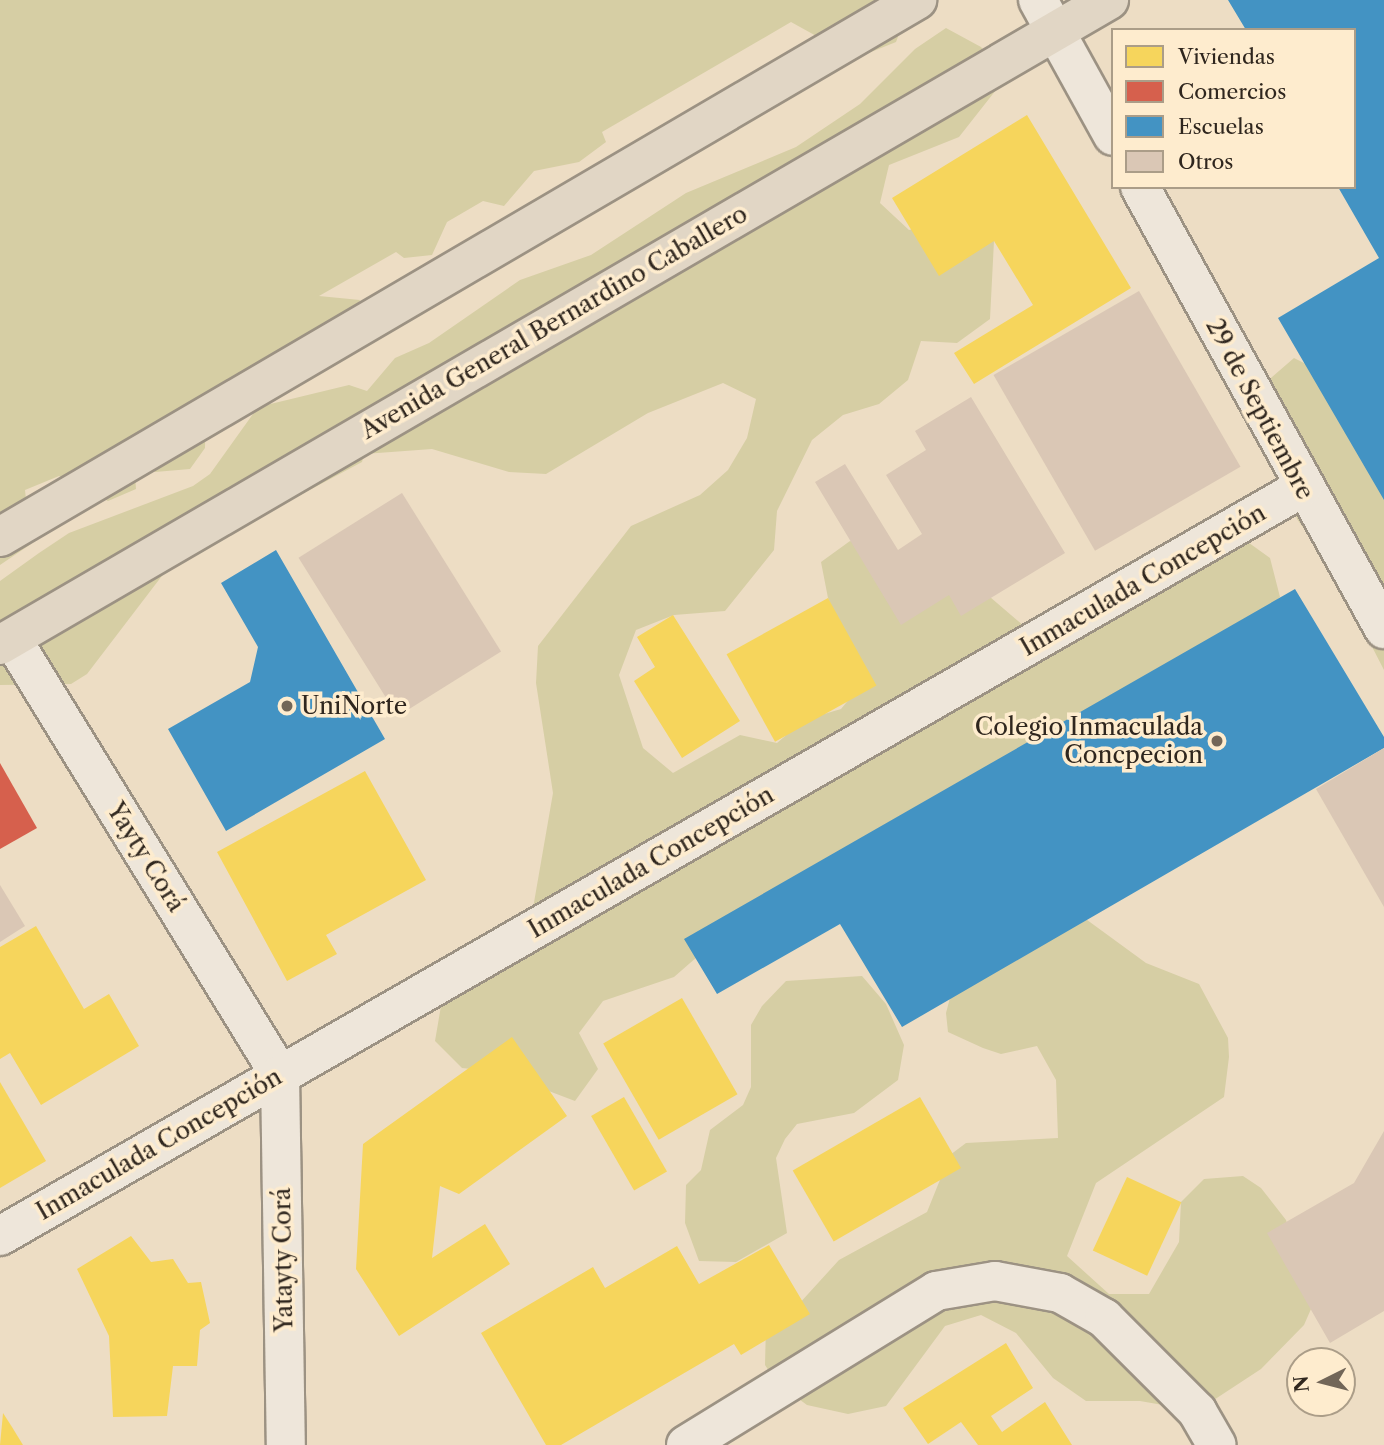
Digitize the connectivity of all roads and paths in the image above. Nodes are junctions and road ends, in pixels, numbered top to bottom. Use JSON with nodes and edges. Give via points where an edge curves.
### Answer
{"nodes":[{"id":1,"x":917,"y":0,"type":"edge"},
{"id":2,"x":1109,"y":0,"type":"edge"},
{"id":3,"x":1047,"y":16,"type":"edge"},
{"id":4,"x":1111,"y":132,"type":"edge"},
{"id":5,"x":1141,"y":189,"type":"edge"},
{"id":6,"x":1302,"y":488,"type":"junction"},
{"id":7,"x":0,"y":537,"type":"edge"},
{"id":8,"x":1384,"y":629,"type":"edge"},
{"id":9,"x":6,"y":642,"type":"edge"},
{"id":10,"x":280,"y":1075,"type":"junction"},
{"id":11,"x":0,"y":1236,"type":"edge"},
{"id":12,"x":286,"y":1445,"type":"edge"},
{"id":13,"x":686,"y":1445,"type":"edge"},
{"id":14,"x":1217,"y":1445,"type":"edge"}],
"edges":[{"from":1,"to":7,"type":"main road"},
{"from":2,"to":3,"type":"main road","name":"Avenida General Bernardino Caballero"},
{"from":3,"to":4,"type":"street"},
{"from":3,"to":9,"type":"main road","name":"Avenida General Bernardino Caballero"},
{"from":5,"to":6,"type":"street","name":"29 de Septiembre"},
{"from":6,"to":8,"type":"street","name":"29 de Septiembre"},
{"from":6,"to":10,"type":"street","name":"Inmaculada Concepción"},
{"from":9,"to":10,"type":"street","name":"Yayty Corá"},
{"from":10,"to":11,"type":"street","name":"Inmaculada Concepción"},
{"from":10,"to":12,"type":"street","name":"Yatayty Corá"},
{"from":13,"to":14,"type":"street","via":[[936,1291],[995,1282],[1060,1293],[1104,1318],[1197,1411]]}]}
